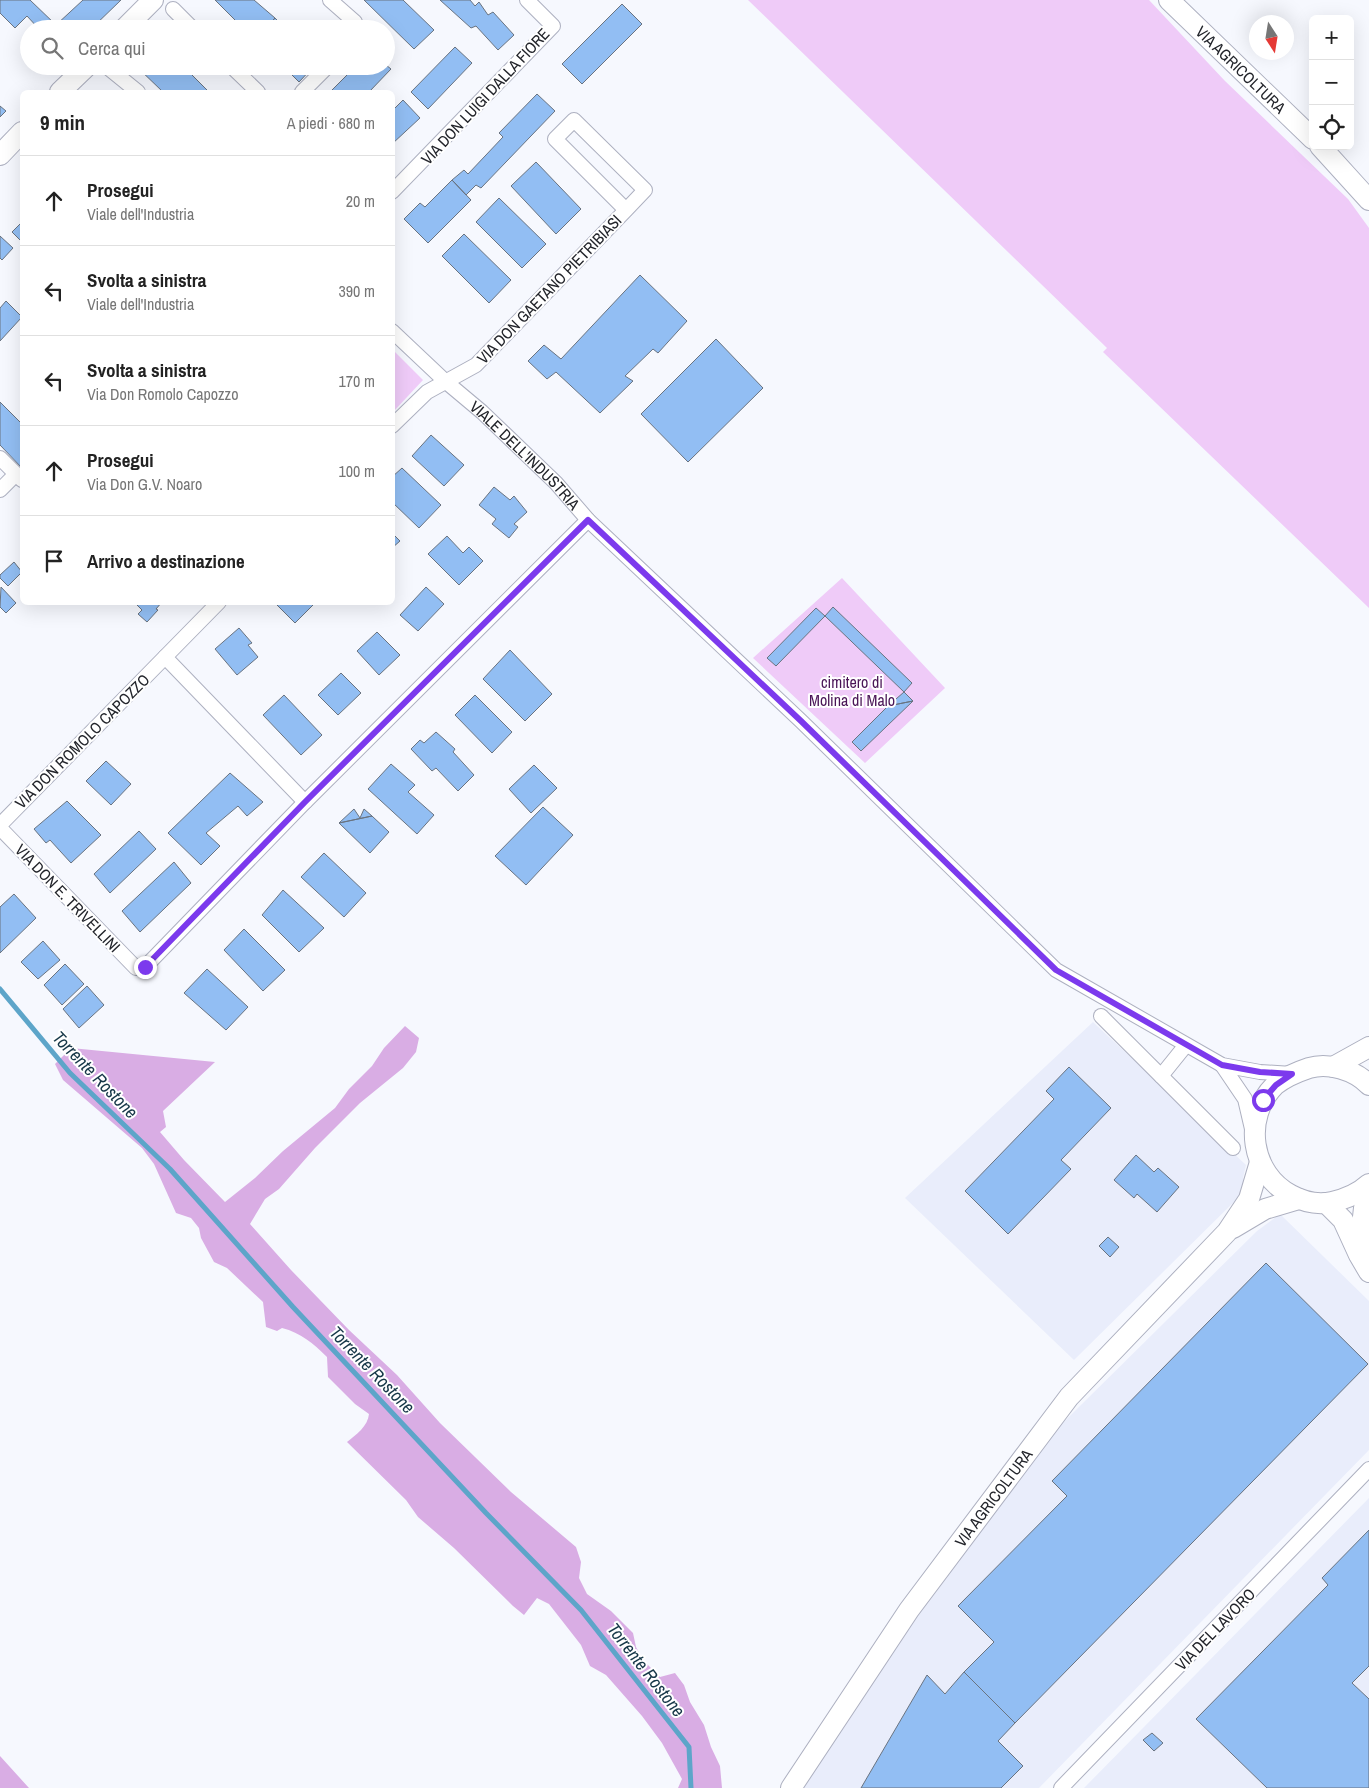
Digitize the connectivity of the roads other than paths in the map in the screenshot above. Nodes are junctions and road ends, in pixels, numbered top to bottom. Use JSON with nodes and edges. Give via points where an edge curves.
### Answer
{"nodes":[{"id":1,"x":153,"y":0,"type":"edge"},
{"id":2,"x":330,"y":0,"type":"edge"},
{"id":3,"x":527,"y":0,"type":"edge"},
{"id":4,"x":1169,"y":0,"type":"edge"},
{"id":5,"x":172,"y":9,"type":"dead end"},
{"id":6,"x":133,"y":20,"type":"edge"},
{"id":7,"x":184,"y":20,"type":"edge"},
{"id":8,"x":353,"y":20,"type":"edge"},
{"id":9,"x":78,"y":75,"type":"edge"},
{"id":10,"x":117,"y":75,"type":"edge"},
{"id":11,"x":240,"y":75,"type":"edge"},
{"id":12,"x":319,"y":75,"type":"edge"},
{"id":13,"x":62,"y":90,"type":"edge"},
{"id":14,"x":136,"y":90,"type":"edge"},
{"id":15,"x":256,"y":90,"type":"edge"},
{"id":16,"x":304,"y":90,"type":"edge"},
{"id":17,"x":20,"y":134,"type":"edge"},
{"id":18,"x":1309,"y":135,"type":"edge"},
{"id":19,"x":1,"y":150,"type":"edge"},
{"id":20,"x":1324,"y":150,"type":"edge"},
{"id":21,"x":395,"y":189,"type":"edge"},
{"id":22,"x":1369,"y":200,"type":"edge"},
{"id":23,"x":626,"y":210,"type":"junction"},
{"id":24,"x":395,"y":334,"type":"edge"},
{"id":25,"x":445,"y":381,"type":"junction"},
{"id":26,"x":395,"y":423,"type":"edge"},
{"id":27,"x":0,"y":458,"type":"edge"},
{"id":28,"x":19,"y":477,"type":"edge"},
{"id":29,"x":0,"y":490,"type":"edge"},
{"id":30,"x":588,"y":520,"type":"junction"},
{"id":31,"x":216,"y":605,"type":"edge"},
{"id":32,"x":165,"y":657,"type":"junction"},
{"id":33,"x":305,"y":802,"type":"junction"},
{"id":34,"x":0,"y":827,"type":"edge"},
{"id":35,"x":1101,"y":1016,"type":"dead end"},
{"id":36,"x":1186,"y":1045,"type":"junction"},
{"id":37,"x":1369,"y":1048,"type":"edge"},
{"id":38,"x":1222,"y":1065,"type":"junction"},
{"id":39,"x":1333,"y":1067,"type":"junction"},
{"id":40,"x":1292,"y":1074,"type":"junction"},
{"id":41,"x":1161,"y":1076,"type":"junction"},
{"id":42,"x":1369,"y":1085,"type":"edge"},
{"id":43,"x":1254,"y":1138,"type":"junction"},
{"id":44,"x":1233,"y":1148,"type":"dead end"},
{"id":45,"x":1260,"y":1162,"type":"junction"},
{"id":46,"x":1369,"y":1184,"type":"edge"},
{"id":47,"x":1369,"y":1195,"type":"edge"},
{"id":48,"x":1299,"y":1199,"type":"junction"},
{"id":49,"x":1326,"y":1203,"type":"junction"},
{"id":50,"x":1227,"y":1232,"type":"junction"},
{"id":51,"x":1364,"y":1264,"type":"edge"},
{"id":52,"x":1369,"y":1470,"type":"edge"},
{"id":53,"x":791,"y":1788,"type":"edge"},
{"id":54,"x":1061,"y":1788,"type":"edge"}],
"edges":[{"from":1,"to":6,"type":"main road"},
{"from":2,"to":8,"type":"street"},
{"from":3,"to":21,"type":"street","name":"VIA DON LUIGI DALLA FIORE","via":[[554,26]]},
{"from":4,"to":18,"type":"main road","name":"VIA AGRICOLTURA"},
{"from":5,"to":7,"type":"street"},
{"from":9,"to":13,"type":"main road"},
{"from":10,"to":14,"type":"street"},
{"from":11,"to":15,"type":"street"},
{"from":12,"to":16,"type":"street"},
{"from":17,"to":19,"type":"main road"},
{"from":20,"to":22,"type":"main road"},
{"from":23,"to":23,"type":"street","name":"VIA DON GAETANO PIETRIBIASI","via":[[555,140],[574,120],[645,190]]},
{"from":23,"to":25,"type":"street","name":"VIA DON GAETANO PIETRIBIASI","via":[[476,365]]},
{"from":24,"to":25,"type":"street","name":"VIALE DELL'INDUSTRIA"},
{"from":25,"to":26,"type":"street","via":[[426,392]]},
{"from":25,"to":30,"type":"street","name":"VIALE DELL'INDUSTRIA","via":[[556,483]]},
{"from":27,"to":28,"type":"street"},
{"from":28,"to":29,"type":"street"},
{"from":30,"to":33,"type":"street"},
{"from":30,"to":36,"type":"street","name":"VIALE DELL'INDUSTRIA","via":[[801,721],[1056,970]]},
{"from":31,"to":32,"type":"street","name":"VIA DON ROMOLO CAPOZZO"},
{"from":32,"to":33,"type":"street"},
{"from":32,"to":34,"type":"street","name":"VIA DON ROMOLO CAPOZZO"},
{"from":33,"to":34,"type":"street","name":"VIA DON E. TRIVELLINI","via":[[145,967],[136,968]]},
{"from":35,"to":41,"type":"street"},
{"from":36,"to":38,"type":"street","name":"VIALE DELL'INDUSTRIA"},
{"from":36,"to":41,"type":"street"},
{"from":37,"to":39,"type":"main road"},
{"from":38,"to":40,"type":"street","name":"VIALE DELL'INDUSTRIA"},
{"from":38,"to":43,"type":"street","name":"VIALE DELL'INDUSTRIA","via":[[1245,1099]]},
{"from":39,"to":40,"type":"main road","name":"VIALE DELL'INDUSTRIA","via":[[1312,1067]]},
{"from":39,"to":42,"type":"main road","name":"VIALE DELL'INDUSTRIA","via":[[1350,1072]]},
{"from":40,"to":43,"type":"main road","name":"VIALE DELL'INDUSTRIA","via":[[1263,1100],[1256,1118]]},
{"from":41,"to":44,"type":"street"},
{"from":43,"to":45,"type":"main road","name":"VIALE DELL'INDUSTRIA"},
{"from":45,"to":48,"type":"main road","name":"VIALE DELL'INDUSTRIA","via":[[1283,1191]]},
{"from":45,"to":50,"type":"main road","name":"VIA AGRICOLTURA","via":[[1249,1199]]},
{"from":46,"to":49,"type":"main road","name":"VIALE DELL'INDUSTRIA","via":[[1345,1199]]},
{"from":47,"to":51,"type":"main road","via":[[1364,1208]]},
{"from":48,"to":49,"type":"main road","name":"VIALE DELL'INDUSTRIA"},
{"from":48,"to":50,"type":"main road","name":"VIA AGRICOLTURA","via":[[1265,1209]]},
{"from":49,"to":51,"type":"main road","via":[[1343,1220]]},
{"from":50,"to":53,"type":"main road","name":"VIA AGRICOLTURA","via":[[1069,1397],[909,1610]]},
{"from":52,"to":54,"type":"street","name":"VIA DEL LAVORO"}]}
